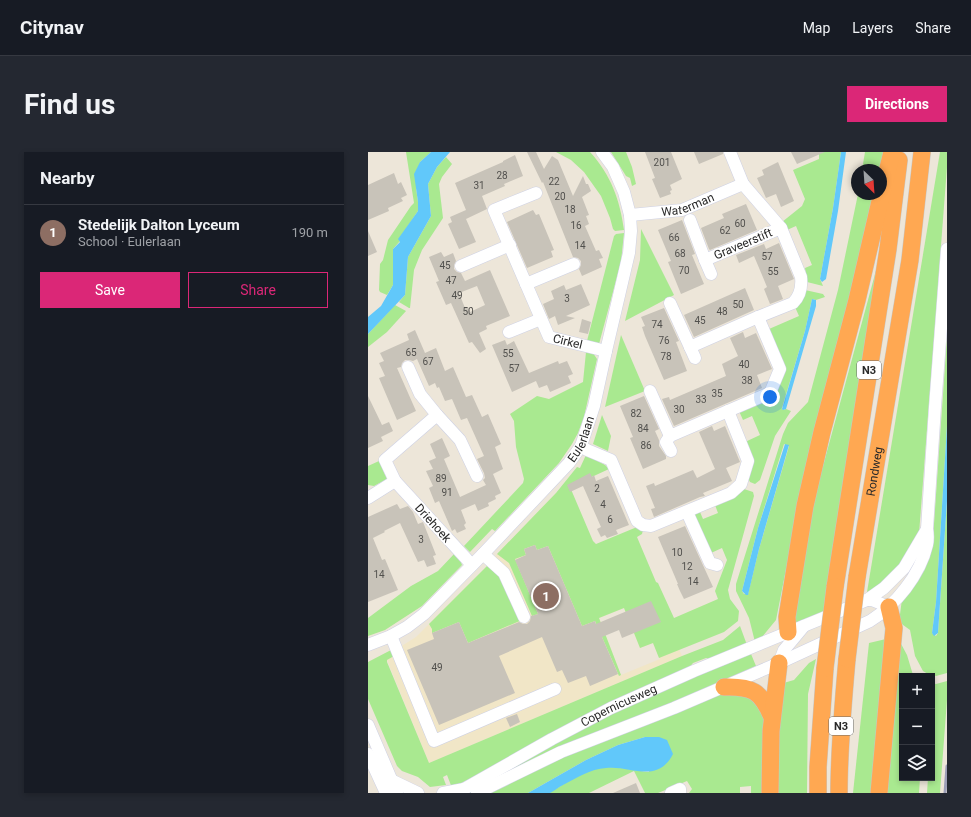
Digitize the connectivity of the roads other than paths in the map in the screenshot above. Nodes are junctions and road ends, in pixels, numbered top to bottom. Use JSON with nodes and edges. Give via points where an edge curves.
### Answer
{"nodes":[{"id":1,"x":602,"y":152,"type":"edge"},
{"id":2,"x":730,"y":152,"type":"edge"},
{"id":3,"x":892,"y":152,"type":"edge"},
{"id":4,"x":900,"y":152,"type":"edge"},
{"id":5,"x":922,"y":152,"type":"edge"},
{"id":6,"x":743,"y":184,"type":"junction"},
{"id":7,"x":536,"y":193,"type":"dead end"},
{"id":8,"x":630,"y":215,"type":"junction"},
{"id":9,"x":690,"y":220,"type":"dead end"},
{"id":10,"x":781,"y":228,"type":"junction"},
{"id":11,"x":510,"y":245,"type":"junction"},
{"id":12,"x":947,"y":249,"type":"edge"},
{"id":13,"x":706,"y":260,"type":"junction"},
{"id":14,"x":574,"y":264,"type":"dead end"},
{"id":15,"x":462,"y":266,"type":"dead end"},
{"id":16,"x":711,"y":274,"type":"dead end"},
{"id":17,"x":526,"y":284,"type":"junction"},
{"id":18,"x":670,"y":303,"type":"dead end"},
{"id":19,"x":758,"y":318,"type":"junction"},
{"id":20,"x":541,"y":319,"type":"junction"},
{"id":21,"x":509,"y":332,"type":"dead end"},
{"id":22,"x":606,"y":351,"type":"junction"},
{"id":23,"x":408,"y":367,"type":"dead end"},
{"id":24,"x":650,"y":391,"type":"dead end"},
{"id":25,"x":728,"y":411,"type":"junction"},
{"id":26,"x":437,"y":414,"type":"junction"},
{"id":27,"x":670,"y":436,"type":"junction"},
{"id":28,"x":580,"y":446,"type":"junction"},
{"id":29,"x":670,"y":452,"type":"dead end"},
{"id":30,"x":477,"y":476,"type":"dead end"},
{"id":31,"x":395,"y":480,"type":"junction"},
{"id":32,"x":369,"y":495,"type":"edge"},
{"id":33,"x":687,"y":512,"type":"junction"},
{"id":34,"x":927,"y":529,"type":"junction"},
{"id":35,"x":483,"y":554,"type":"junction"},
{"id":36,"x":472,"y":565,"type":"junction"},
{"id":37,"x":717,"y":565,"type":"dead end"},
{"id":38,"x":867,"y":600,"type":"junction"},
{"id":39,"x":889,"y":607,"type":"junction"},
{"id":40,"x":524,"y":617,"type":"dead end"},
{"id":41,"x":795,"y":632,"type":"junction"},
{"id":42,"x":391,"y":636,"type":"junction"},
{"id":43,"x":820,"y":644,"type":"junction"},
{"id":44,"x":368,"y":645,"type":"edge"},
{"id":45,"x":779,"y":663,"type":"junction"},
{"id":46,"x":724,"y":687,"type":"junction"},
{"id":47,"x":555,"y":689,"type":"dead end"},
{"id":48,"x":772,"y":717,"type":"junction"},
{"id":49,"x":368,"y":725,"type":"edge"},
{"id":50,"x":368,"y":754,"type":"edge"},
{"id":51,"x":391,"y":780,"type":"junction"},
{"id":52,"x":460,"y":791,"type":"edge"},
{"id":53,"x":386,"y":793,"type":"edge"},
{"id":54,"x":397,"y":793,"type":"edge"},
{"id":55,"x":418,"y":793,"type":"edge"},
{"id":56,"x":443,"y":793,"type":"edge"},
{"id":57,"x":477,"y":793,"type":"edge"},
{"id":58,"x":770,"y":793,"type":"edge"},
{"id":59,"x":818,"y":793,"type":"edge"},
{"id":60,"x":839,"y":793,"type":"edge"},
{"id":61,"x":879,"y":793,"type":"edge"}],
"edges":[{"from":1,"to":8,"type":"street","name":"Eulerlaan","via":[[613,167],[624,192]]},
{"from":2,"to":6,"type":"street"},
{"from":3,"to":41,"type":"highway","number":"N3","via":[[805,506],[787,617]]},
{"from":4,"to":59,"type":"highway","name":"Rondweg","number":"N3","bridge":true,"via":[[888,249],[824,668]]},
{"from":5,"to":60,"type":"highway","name":"Rondweg","number":"N3","bridge":true,"via":[[910,260],[857,577],[842,704]]},
{"from":6,"to":8,"type":"street","name":"Waterman","via":[[682,210]]},
{"from":6,"to":10,"type":"street"},
{"from":7,"to":11,"type":"street","name":"Cirkel","via":[[494,210]]},
{"from":8,"to":22,"type":"street","name":"Eulerlaan","via":[[629,253]]},
{"from":9,"to":13,"type":"street","name":"Graveerstift"},
{"from":10,"to":13,"type":"street","name":"Graveerstift"},
{"from":10,"to":19,"type":"street","name":"Graveerstift","via":[[802,284],[793,303]]},
{"from":11,"to":15,"type":"street"},
{"from":11,"to":17,"type":"street","name":"Cirkel"},
{"from":12,"to":34,"type":"street","name":"Copernicusweg"},
{"from":13,"to":16,"type":"street","name":"Graveerstift"},
{"from":14,"to":17,"type":"street"},
{"from":17,"to":20,"type":"street","name":"Cirkel"},
{"from":18,"to":19,"type":"street","name":"Graveerstift","via":[[692,352]]},
{"from":19,"to":25,"type":"street","via":[[780,369],[770,393]]},
{"from":20,"to":21,"type":"street"},
{"from":20,"to":22,"type":"street","name":"Cirkel","via":[[549,337]]},
{"from":22,"to":28,"type":"street","name":"Eulerlaan","via":[[594,406]]},
{"from":23,"to":26,"type":"street","via":[[420,394]]},
{"from":24,"to":27,"type":"street"},
{"from":25,"to":27,"type":"street"},
{"from":25,"to":33,"type":"street","via":[[748,461],[742,484],[731,493]]},
{"from":26,"to":30,"type":"street","via":[[460,440]]},
{"from":26,"to":31,"type":"street","name":"Driehoek","via":[[385,460]]},
{"from":27,"to":29,"type":"street","via":[[666,442]]},
{"from":28,"to":33,"type":"street","via":[[611,460],[637,521],[643,526],[651,526]]},
{"from":28,"to":35,"type":"street","name":"Eulerlaan","via":[[569,463]]},
{"from":31,"to":32,"type":"street"},
{"from":31,"to":36,"type":"street","name":"Driehoek"},
{"from":33,"to":37,"type":"street","via":[[710,563]]},
{"from":34,"to":38,"type":"street","name":"Copernicusweg","via":[[904,568],[884,588]]},
{"from":34,"to":39,"type":"street","name":"Copernicusweg","via":[[928,544],[918,569]]},
{"from":35,"to":36,"type":"street","name":"Eulerlaan"},
{"from":35,"to":40,"type":"street","via":[[504,572]]},
{"from":36,"to":42,"type":"street","name":"Eulerlaan","via":[[424,614]]},
{"from":38,"to":39,"type":"street"},
{"from":38,"to":41,"type":"street","name":"Copernicusweg"},
{"from":39,"to":43,"type":"street","name":"Copernicusweg","via":[[870,621]]},
{"from":39,"to":61,"type":"highway","via":[[894,628]]},
{"from":41,"to":43,"type":"street","via":[[805,643]]},
{"from":41,"to":45,"type":"street","name":"Copernicusweg"},
{"from":41,"to":52,"type":"street","name":"Copernicusweg","via":[[694,670],[611,708]]},
{"from":42,"to":44,"type":"street","name":"Eulerlaan"},
{"from":42,"to":47,"type":"street","via":[[434,741]]},
{"from":43,"to":45,"type":"street","name":"Copernicusweg"},
{"from":45,"to":46,"type":"street","name":"Copernicusweg"},
{"from":45,"to":48,"type":"highway"},
{"from":46,"to":48,"type":"highway","via":[[744,687],[754,692],[762,697]]},
{"from":46,"to":57,"type":"street","name":"Copernicusweg","via":[[561,752]]},
{"from":48,"to":58,"type":"highway"},
{"from":49,"to":51,"type":"street"},
{"from":50,"to":53,"type":"street"},
{"from":51,"to":54,"type":"street"},
{"from":51,"to":55,"type":"street"},
{"from":52,"to":56,"type":"street","name":"Copernicusweg"}]}
